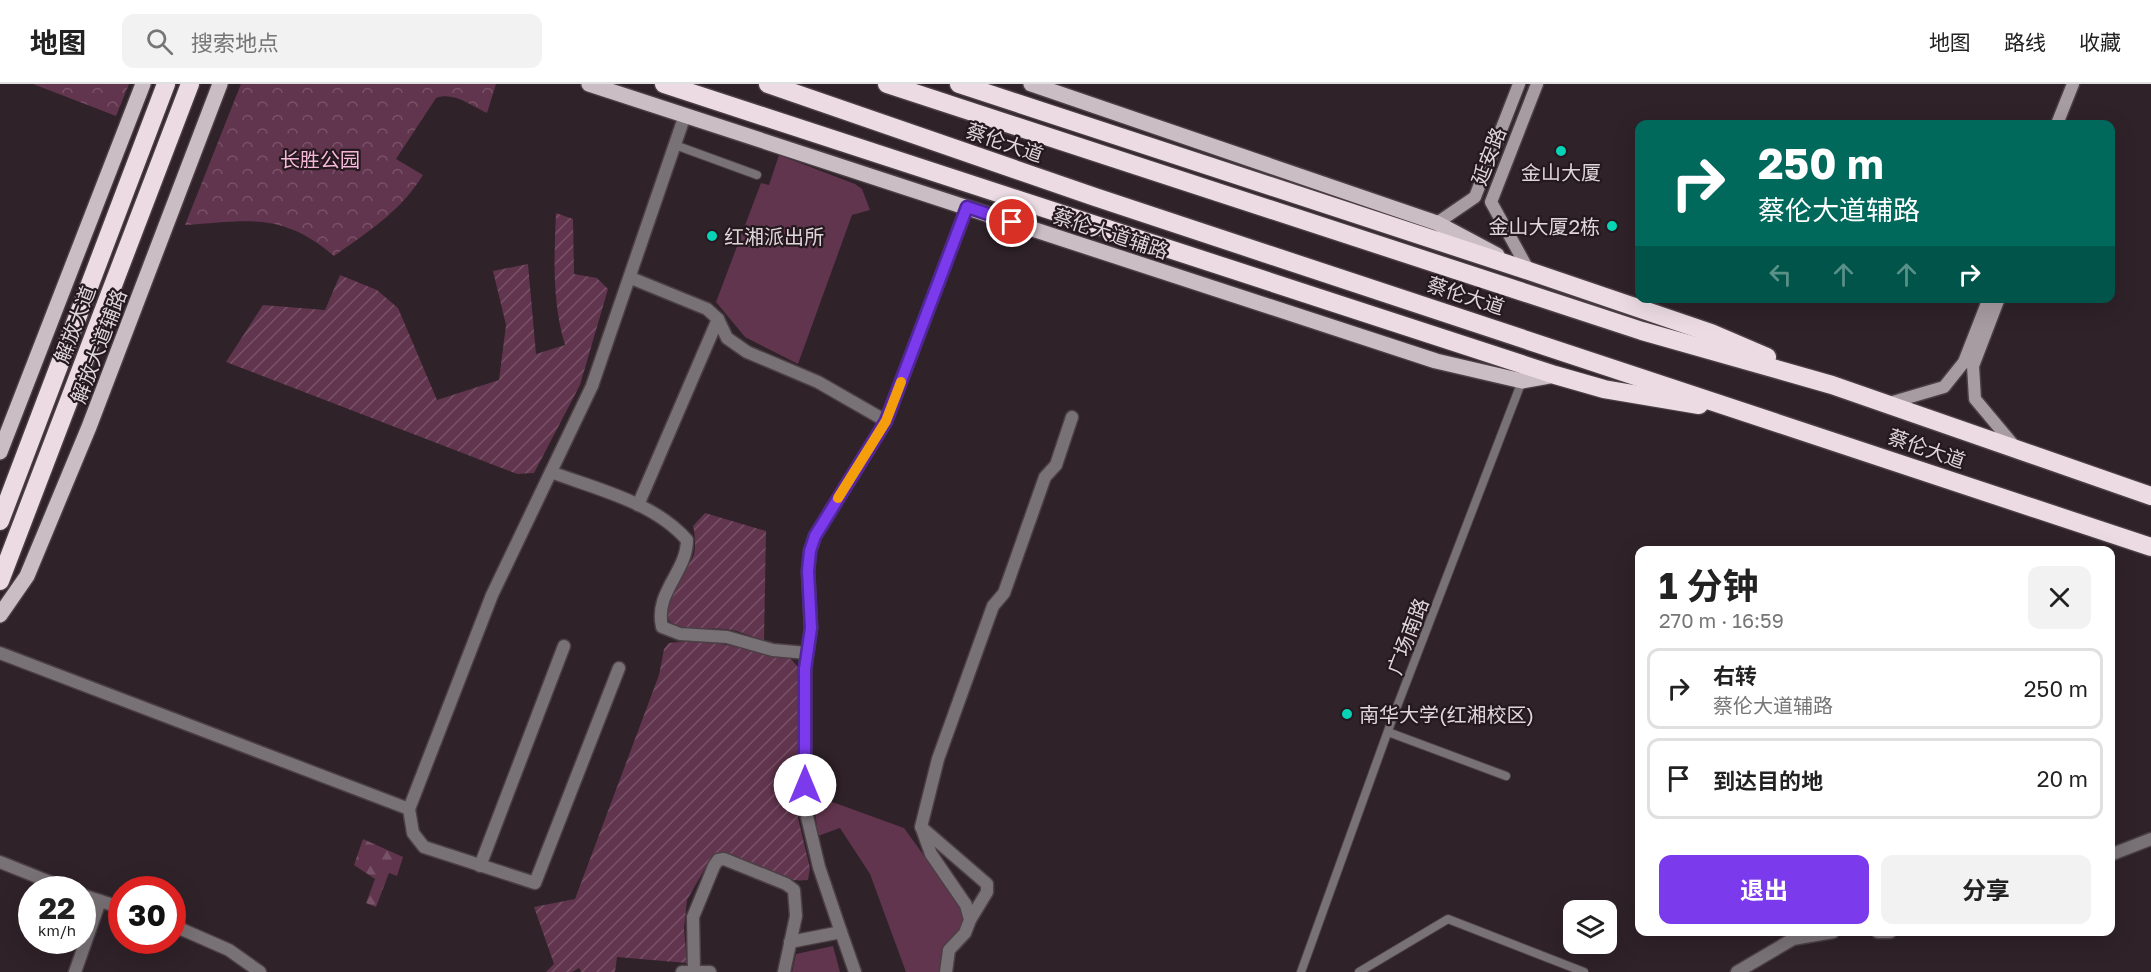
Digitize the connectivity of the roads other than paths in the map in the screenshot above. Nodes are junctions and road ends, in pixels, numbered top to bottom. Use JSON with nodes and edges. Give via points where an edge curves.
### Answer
{"nodes":[{"id":1,"x":143,"y":84,"type":"edge"},
{"id":2,"x":166,"y":84,"type":"edge"},
{"id":3,"x":190,"y":84,"type":"edge"},
{"id":4,"x":220,"y":84,"type":"edge"},
{"id":5,"x":589,"y":84,"type":"edge"},
{"id":6,"x":664,"y":84,"type":"edge"},
{"id":7,"x":768,"y":84,"type":"edge"},
{"id":8,"x":887,"y":84,"type":"edge"},
{"id":9,"x":959,"y":84,"type":"edge"},
{"id":10,"x":1031,"y":84,"type":"edge"},
{"id":11,"x":1519,"y":84,"type":"edge"},
{"id":12,"x":1537,"y":84,"type":"edge"},
{"id":13,"x":2073,"y":84,"type":"edge"},
{"id":14,"x":2081,"y":84,"type":"edge"},
{"id":15,"x":685,"y":116,"type":"junction"},
{"id":16,"x":2059,"y":120,"type":"edge"},
{"id":17,"x":2068,"y":120,"type":"edge"},
{"id":18,"x":675,"y":144,"type":"junction"},
{"id":19,"x":757,"y":175,"type":"dead end"},
{"id":20,"x":967,"y":207,"type":"junction"},
{"id":21,"x":1437,"y":223,"type":"junction"},
{"id":22,"x":1529,"y":271,"type":"junction"},
{"id":23,"x":631,"y":278,"type":"junction"},
{"id":24,"x":1987,"y":303,"type":"edge"},
{"id":25,"x":1997,"y":303,"type":"edge"},
{"id":26,"x":718,"y":319,"type":"junction"},
{"id":27,"x":1555,"y":375,"type":"junction"},
{"id":28,"x":1522,"y":381,"type":"junction"},
{"id":29,"x":1832,"y":385,"type":"junction"},
{"id":30,"x":1887,"y":404,"type":"junction"},
{"id":31,"x":1755,"y":414,"type":"junction"},
{"id":32,"x":1072,"y":417,"type":"dead end"},
{"id":33,"x":886,"y":421,"type":"junction"},
{"id":34,"x":2017,"y":448,"type":"junction"},
{"id":35,"x":0,"y":452,"type":"edge"},
{"id":36,"x":551,"y":472,"type":"junction"},
{"id":37,"x":2151,"y":496,"type":"edge"},
{"id":38,"x":638,"y":505,"type":"junction"},
{"id":39,"x":0,"y":521,"type":"edge"},
{"id":40,"x":2151,"y":547,"type":"edge"},
{"id":41,"x":0,"y":581,"type":"edge"},
{"id":42,"x":0,"y":615,"type":"edge"},
{"id":43,"x":564,"y":646,"type":"dead end"},
{"id":44,"x":0,"y":653,"type":"edge"},
{"id":45,"x":807,"y":653,"type":"junction"},
{"id":46,"x":619,"y":668,"type":"dead end"},
{"id":47,"x":1388,"y":732,"type":"junction"},
{"id":48,"x":1506,"y":776,"type":"dead end"},
{"id":49,"x":409,"y":809,"type":"junction"},
{"id":50,"x":921,"y":827,"type":"junction"},
{"id":51,"x":2151,"y":839,"type":"edge"},
{"id":52,"x":2115,"y":853,"type":"edge"},
{"id":53,"x":0,"y":862,"type":"edge"},
{"id":54,"x":480,"y":866,"type":"junction"},
{"id":55,"x":35,"y":876,"type":"edge"},
{"id":56,"x":96,"y":900,"type":"edge"},
{"id":57,"x":100,"y":902,"type":"junction"},
{"id":58,"x":108,"y":904,"type":"edge"},
{"id":59,"x":970,"y":920,"type":"junction"},
{"id":60,"x":186,"y":931,"type":"edge"},
{"id":61,"x":842,"y":932,"type":"junction"},
{"id":62,"x":1810,"y":936,"type":"edge"},
{"id":63,"x":790,"y":942,"type":"junction"},
{"id":64,"x":75,"y":972,"type":"edge"},
{"id":65,"x":260,"y":972,"type":"edge"},
{"id":66,"x":690,"y":972,"type":"edge"},
{"id":67,"x":710,"y":972,"type":"edge"},
{"id":68,"x":784,"y":972,"type":"edge"},
{"id":69,"x":855,"y":972,"type":"edge"},
{"id":70,"x":946,"y":972,"type":"edge"},
{"id":71,"x":1301,"y":972,"type":"edge"},
{"id":72,"x":1359,"y":972,"type":"edge"},
{"id":73,"x":1584,"y":972,"type":"edge"},
{"id":74,"x":1737,"y":972,"type":"edge"}],
"edges":[{"from":1,"to":35,"type":"main road"},
{"from":2,"to":39,"type":"highway","name":"解放大道"},
{"from":3,"to":41,"type":"highway","name":"解放大道"},
{"from":4,"to":42,"type":"main road","name":"解放大道辅路","via":[[27,576]]},
{"from":5,"to":15,"type":"main road","name":"蔡伦大道辅路"},
{"from":6,"to":27,"type":"highway"},
{"from":7,"to":31,"type":"highway","name":"蔡伦大道","via":[[1095,197]]},
{"from":8,"to":29,"type":"highway","name":"蔡伦大道","via":[[1642,331]]},
{"from":9,"to":22,"type":"highway"},
{"from":10,"to":21,"type":"main road"},
{"from":11,"to":21,"type":"street","name":"延安路","via":[[1475,197]]},
{"from":12,"to":22,"type":"street","name":"延安路","via":[[1491,202]]},
{"from":13,"to":16,"type":"street"},
{"from":14,"to":17,"type":"street"},
{"from":15,"to":18,"type":"street"},
{"from":15,"to":20,"type":"main road","name":"蔡伦大道辅路"},
{"from":18,"to":19,"type":"lane"},
{"from":18,"to":23,"type":"street"},
{"from":20,"to":28,"type":"main road","name":"蔡伦大道辅路","via":[[1436,361]]},
{"from":20,"to":33,"type":"street"},
{"from":21,"to":22,"type":"main road"},
{"from":22,"to":29,"type":"highway","via":[[1711,333]]},
{"from":23,"to":26,"type":"street","via":[[707,309]]},
{"from":23,"to":36,"type":"street","via":[[592,386]]},
{"from":24,"to":30,"type":"street","via":[[1964,362],[1944,387]]},
{"from":25,"to":34,"type":"street","via":[[1973,366],[1975,399]]},
{"from":26,"to":33,"type":"street","via":[[727,338],[747,352],[818,382]]},
{"from":26,"to":38,"type":"street"},
{"from":27,"to":28,"type":"main road","name":"蔡伦大道辅路"},
{"from":27,"to":31,"type":"highway","via":[[1604,389]]},
{"from":28,"to":47,"type":"lane","name":"广场南路"},
{"from":29,"to":30,"type":"highway","name":"蔡伦大道"},
{"from":30,"to":34,"type":"highway","name":"蔡伦大道"},
{"from":31,"to":40,"type":"highway","name":"蔡伦大道"},
{"from":32,"to":50,"type":"street","via":[[1056,465],[1045,477],[1004,593],[993,606],[938,759]]},
{"from":33,"to":45,"type":"street","via":[[815,536],[810,551],[811,628]]},
{"from":34,"to":37,"type":"highway","name":"蔡伦大道"},
{"from":36,"to":38,"type":"street"},
{"from":36,"to":49,"type":"street","via":[[492,595]]},
{"from":38,"to":45,"type":"street","via":[[680,531],[687,540],[683,563],[662,600],[662,627],[680,634],[727,637],[773,650]]},
{"from":43,"to":54,"type":"street"},
{"from":44,"to":49,"type":"street"},
{"from":45,"to":61,"type":"street","via":[[805,808],[819,867]]},
{"from":46,"to":54,"type":"street","via":[[535,883]]},
{"from":47,"to":48,"type":"lane"},
{"from":47,"to":71,"type":"lane","name":"广场南路"},
{"from":49,"to":54,"type":"street","via":[[413,833],[424,848]]},
{"from":50,"to":59,"type":"street","via":[[931,854],[966,905]]},
{"from":50,"to":59,"type":"street","via":[[987,884],[987,892]]},
{"from":51,"to":52,"type":"street"},
{"from":53,"to":55,"type":"street"},
{"from":56,"to":57,"type":"street"},
{"from":57,"to":58,"type":"street"},
{"from":57,"to":64,"type":"street"},
{"from":59,"to":70,"type":"street","via":[[965,933],[949,950]]},
{"from":60,"to":65,"type":"street","via":[[229,950]]},
{"from":61,"to":63,"type":"street"},
{"from":61,"to":69,"type":"street"},
{"from":62,"to":74,"type":"street","via":[[1793,939]]},
{"from":63,"to":66,"type":"street","via":[[796,916],[794,890],[718,860],[693,917]]},
{"from":63,"to":68,"type":"street"},
{"from":66,"to":67,"type":"street"},
{"from":72,"to":73,"type":"lane","via":[[1448,918]]}]}
